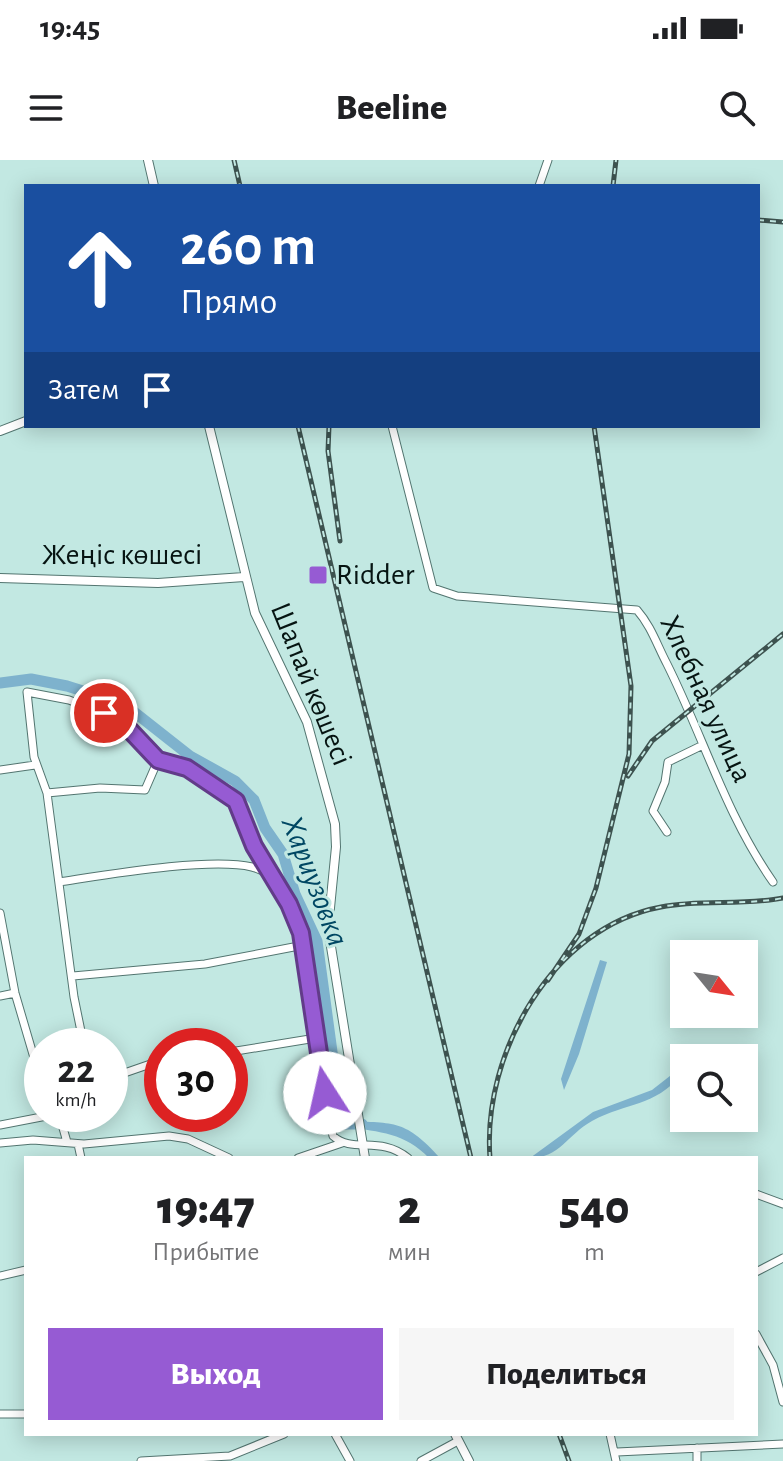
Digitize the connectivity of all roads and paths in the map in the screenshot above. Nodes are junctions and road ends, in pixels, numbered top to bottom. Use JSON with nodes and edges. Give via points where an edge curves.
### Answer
{"nodes":[{"id":1,"x":148,"y":160,"type":"edge"},
{"id":2,"x":548,"y":160,"type":"edge"},
{"id":3,"x":154,"y":184,"type":"edge"},
{"id":4,"x":540,"y":184,"type":"edge"},
{"id":5,"x":24,"y":422,"type":"edge"},
{"id":6,"x":209,"y":428,"type":"edge"},
{"id":7,"x":393,"y":428,"type":"edge"},
{"id":8,"x":0,"y":431,"type":"edge"},
{"id":9,"x":244,"y":577,"type":"junction"},
{"id":10,"x":0,"y":578,"type":"edge"},
{"id":11,"x":703,"y":745,"type":"junction"},
{"id":12,"x":158,"y":760,"type":"junction"},
{"id":13,"x":35,"y":765,"type":"junction"},
{"id":14,"x":0,"y":770,"type":"edge"},
{"id":15,"x":47,"y":793,"type":"junction"},
{"id":16,"x":667,"y":832,"type":"dead end"},
{"id":17,"x":271,"y":876,"type":"junction"},
{"id":18,"x":59,"y":882,"type":"junction"},
{"id":19,"x":773,"y":882,"type":"dead end"},
{"id":20,"x":0,"y":913,"type":"edge"},
{"id":21,"x":304,"y":945,"type":"junction"},
{"id":22,"x":73,"y":976,"type":"junction"},
{"id":23,"x":15,"y":993,"type":"junction"},
{"id":24,"x":0,"y":996,"type":"edge"},
{"id":25,"x":25,"y":1028,"type":"edge"},
{"id":26,"x":81,"y":1028,"type":"edge"},
{"id":27,"x":316,"y":1038,"type":"junction"},
{"id":28,"x":248,"y":1049,"type":"edge"},
{"id":29,"x":24,"y":1120,"type":"edge"},
{"id":30,"x":0,"y":1125,"type":"edge"},
{"id":31,"x":63,"y":1132,"type":"edge"},
{"id":32,"x":67,"y":1142,"type":"junction"},
{"id":33,"x":343,"y":1142,"type":"junction"},
{"id":34,"x":0,"y":1143,"type":"edge"},
{"id":35,"x":78,"y":1144,"type":"junction"},
{"id":36,"x":363,"y":1145,"type":"junction"},
{"id":37,"x":317,"y":1155,"type":"edge"},
{"id":38,"x":81,"y":1156,"type":"edge"},
{"id":39,"x":213,"y":1156,"type":"edge"},
{"id":40,"x":365,"y":1156,"type":"edge"},
{"id":41,"x":405,"y":1156,"type":"edge"},
{"id":42,"x":758,"y":1195,"type":"edge"},
{"id":43,"x":783,"y":1204,"type":"edge"},
{"id":44,"x":783,"y":1258,"type":"edge"},
{"id":45,"x":24,"y":1270,"type":"edge"},
{"id":46,"x":758,"y":1271,"type":"edge"},
{"id":47,"x":0,"y":1276,"type":"edge"},
{"id":48,"x":758,"y":1338,"type":"edge"},
{"id":49,"x":783,"y":1402,"type":"edge"},
{"id":50,"x":0,"y":1414,"type":"edge"},
{"id":51,"x":24,"y":1414,"type":"edge"},
{"id":52,"x":279,"y":1436,"type":"edge"},
{"id":53,"x":336,"y":1436,"type":"edge"},
{"id":54,"x":611,"y":1436,"type":"edge"},
{"id":55,"x":456,"y":1437,"type":"edge"},
{"id":56,"x":783,"y":1444,"type":"edge"},
{"id":57,"x":697,"y":1448,"type":"junction"},
{"id":58,"x":660,"y":1449,"type":"junction"},
{"id":59,"x":616,"y":1457,"type":"edge"},
{"id":60,"x":141,"y":1461,"type":"edge"},
{"id":61,"x":350,"y":1461,"type":"edge"},
{"id":62,"x":421,"y":1461,"type":"edge"},
{"id":63,"x":469,"y":1461,"type":"edge"},
{"id":64,"x":659,"y":1461,"type":"edge"},
{"id":65,"x":697,"y":1461,"type":"edge"}],
"edges":[{"from":1,"to":3,"type":"street"},
{"from":2,"to":4,"type":"street"},
{"from":5,"to":8,"type":"street"},
{"from":6,"to":9,"type":"street","name":"Шапай көшесі"},
{"from":7,"to":11,"type":"street","name":"Хлебная улица","via":[[433,588],[457,596],[637,610],[650,627]]},
{"from":9,"to":10,"type":"street","name":"Жеңіс көшесі","via":[[158,583]]},
{"from":9,"to":36,"type":"street","name":"Шапай көшесі","via":[[255,613],[307,722],[335,824],[328,928]]},
{"from":11,"to":16,"type":"street","via":[[668,762],[653,811]]},
{"from":11,"to":19,"type":"street","name":"Хлебная улица","via":[[733,816]]},
{"from":12,"to":13,"type":"street","via":[[113,717],[69,700],[27,692]]},
{"from":12,"to":15,"type":"street","via":[[145,790]]},
{"from":12,"to":17,"type":"street","via":[[187,768],[236,801]]},
{"from":13,"to":14,"type":"street"},
{"from":13,"to":15,"type":"street"},
{"from":15,"to":18,"type":"street"},
{"from":17,"to":18,"type":"street","via":[[250,866],[193,866]]},
{"from":17,"to":21,"type":"street","via":[[289,904]]},
{"from":18,"to":22,"type":"street"},
{"from":20,"to":23,"type":"street"},
{"from":21,"to":22,"type":"street","via":[[205,964]]},
{"from":21,"to":27,"type":"street"},
{"from":22,"to":26,"type":"street"},
{"from":23,"to":24,"type":"street"},
{"from":23,"to":25,"type":"street"},
{"from":27,"to":28,"type":"street"},
{"from":27,"to":33,"type":"street","via":[[333,1136]]},
{"from":29,"to":30,"type":"street"},
{"from":31,"to":32,"type":"street"},
{"from":32,"to":34,"type":"street"},
{"from":32,"to":35,"type":"street"},
{"from":33,"to":36,"type":"street"},
{"from":33,"to":37,"type":"street"},
{"from":35,"to":38,"type":"street"},
{"from":35,"to":39,"type":"street","via":[[169,1136],[188,1139]]},
{"from":36,"to":40,"type":"street","name":"Шапай көшесі"},
{"from":36,"to":41,"type":"street","via":[[392,1146]]},
{"from":42,"to":43,"type":"street"},
{"from":44,"to":46,"type":"street"},
{"from":45,"to":47,"type":"street"},
{"from":48,"to":49,"type":"street","via":[[773,1365]]},
{"from":50,"to":51,"type":"street"},
{"from":52,"to":60,"type":"street","via":[[230,1456]]},
{"from":53,"to":61,"type":"street"},
{"from":54,"to":59,"type":"street"},
{"from":55,"to":62,"type":"street"},
{"from":55,"to":63,"type":"street"},
{"from":56,"to":57,"type":"street"},
{"from":57,"to":58,"type":"street"},
{"from":57,"to":65,"type":"street"},
{"from":58,"to":59,"type":"street"},
{"from":58,"to":64,"type":"street"}]}
